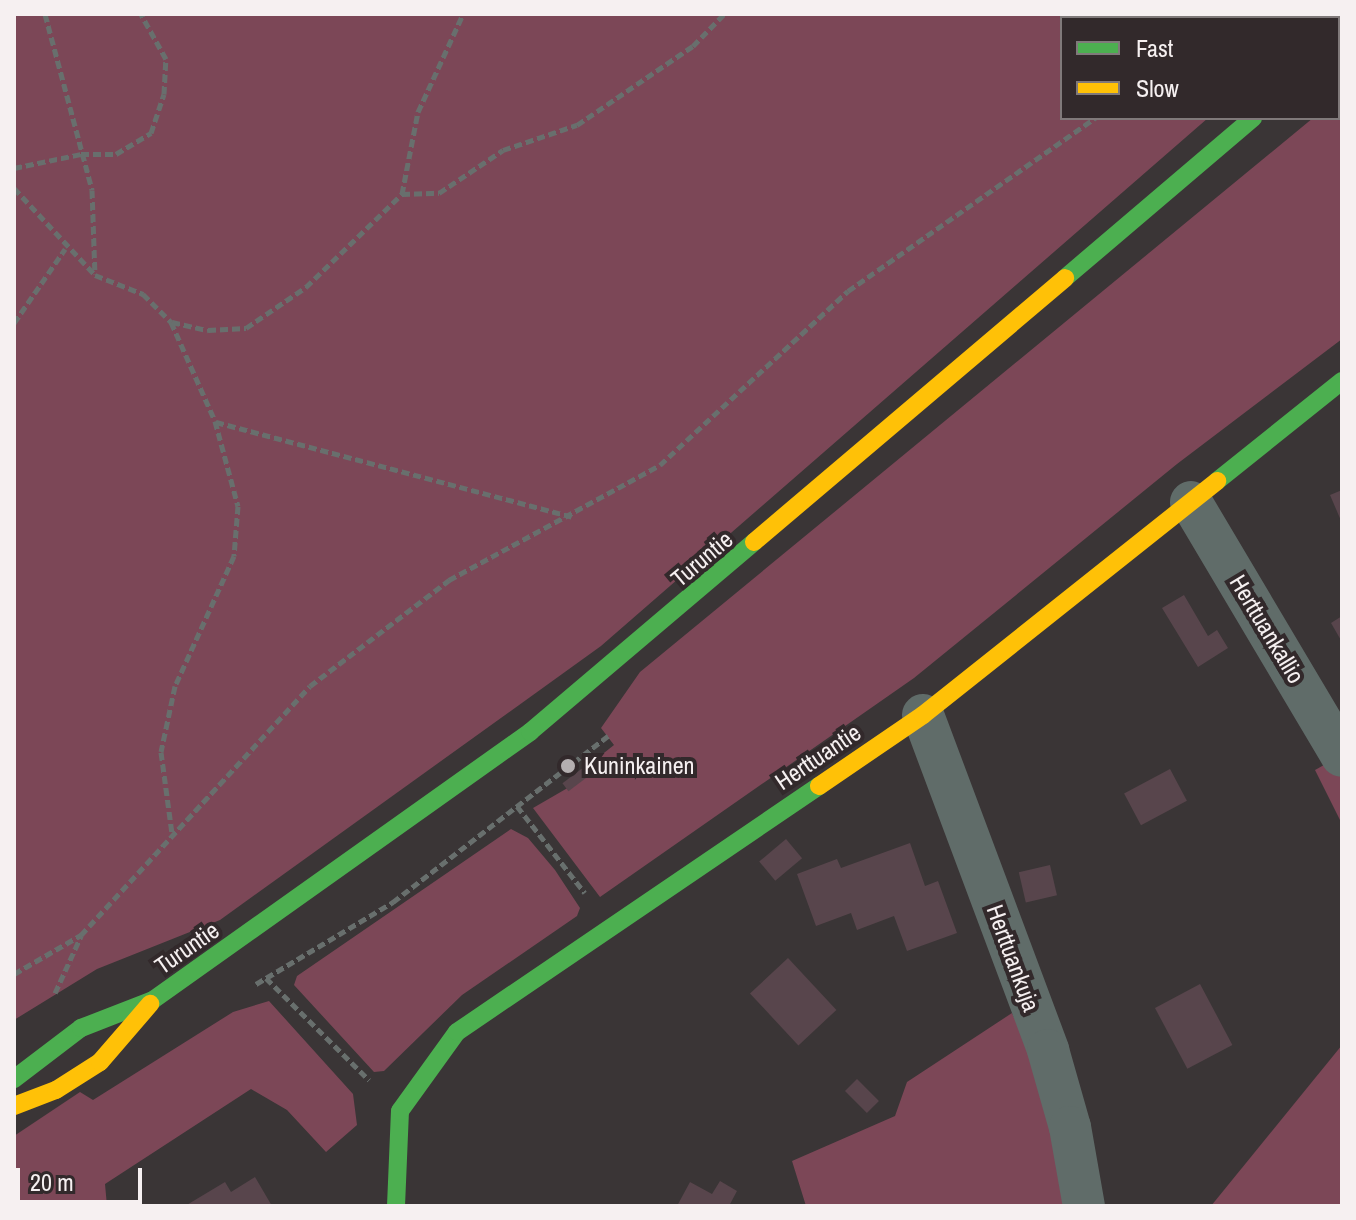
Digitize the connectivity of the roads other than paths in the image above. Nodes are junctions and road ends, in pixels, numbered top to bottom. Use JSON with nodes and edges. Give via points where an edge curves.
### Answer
{"nodes":[{"id":1,"x":1251,"y":120,"type":"edge"},
{"id":2,"x":1342,"y":381,"type":"edge"},
{"id":3,"x":1191,"y":502,"type":"junction"},
{"id":4,"x":923,"y":715,"type":"junction"},
{"id":5,"x":1342,"y":756,"type":"edge"},
{"id":6,"x":153,"y":1000,"type":"junction"},
{"id":7,"x":14,"y":1079,"type":"edge"},
{"id":8,"x":14,"y":1106,"type":"edge"},
{"id":9,"x":396,"y":1206,"type":"edge"},
{"id":10,"x":1084,"y":1206,"type":"edge"}],
"edges":[{"from":1,"to":6,"type":"main road","name":"Turuntie","via":[[611,667],[376,847]]},
{"from":2,"to":3,"type":"main road","name":"Herttuantie"},
{"from":3,"to":4,"type":"main road","name":"Herttuantie"},
{"from":3,"to":5,"type":"street","name":"Herttuankallio"},
{"from":4,"to":9,"type":"main road","name":"Herttuantie","via":[[457,1032],[400,1111]]},
{"from":4,"to":10,"type":"street","name":"Herttuankuja","via":[[1048,1050]]},
{"from":6,"to":7,"type":"main road","name":"Turuntie","via":[[81,1028]]},
{"from":6,"to":8,"type":"main road","name":"Turuntie","via":[[100,1062],[56,1090]]}]}
